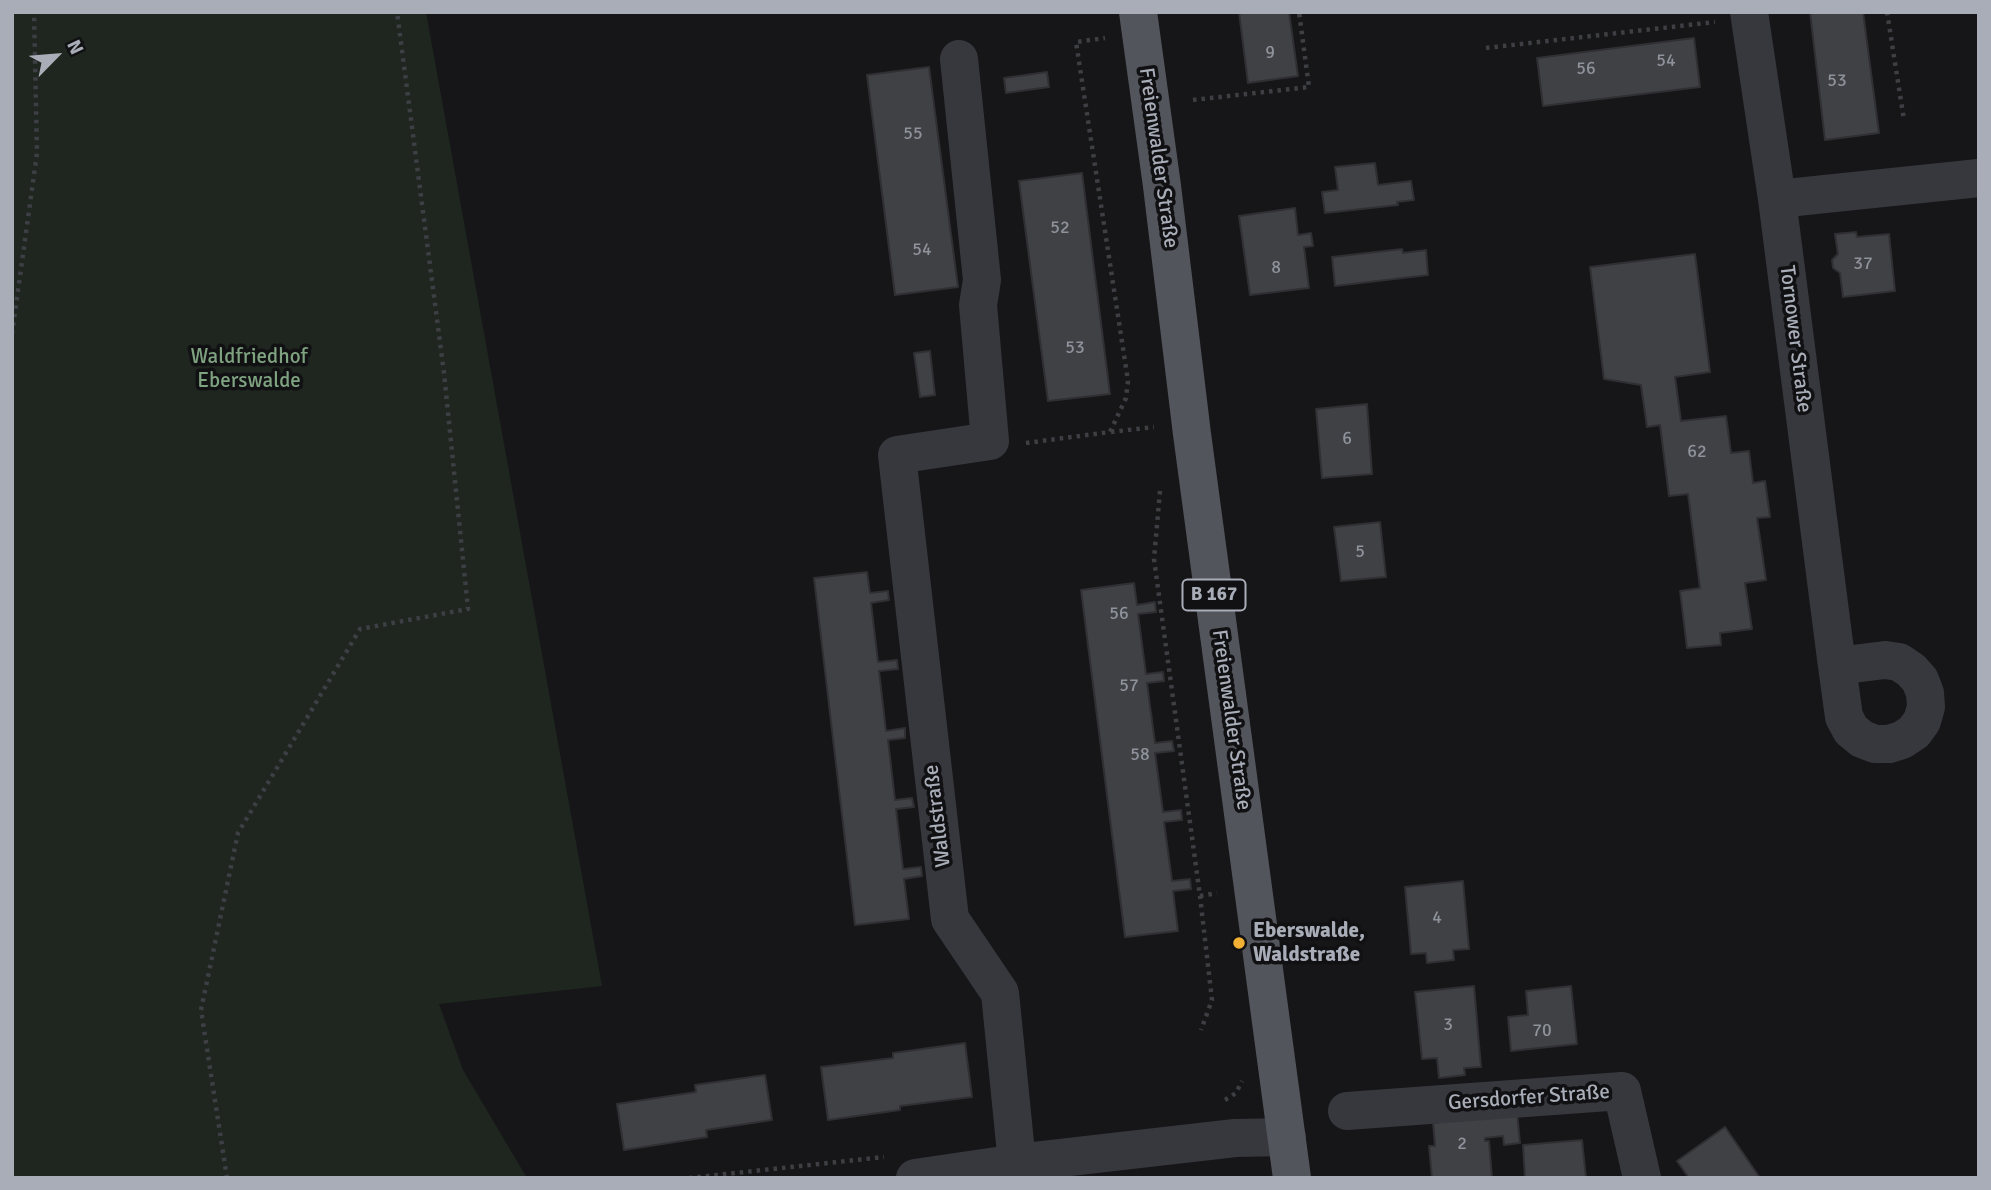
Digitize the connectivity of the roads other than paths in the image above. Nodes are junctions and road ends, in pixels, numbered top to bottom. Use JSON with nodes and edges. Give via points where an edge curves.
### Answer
{"nodes":[{"id":1,"x":1138,"y":12,"type":"edge"},
{"id":2,"x":1750,"y":15,"type":"edge"},
{"id":3,"x":959,"y":60,"type":"dead end"},
{"id":4,"x":1979,"y":178,"type":"edge"},
{"id":5,"x":1777,"y":200,"type":"junction"},
{"id":6,"x":1837,"y":666,"type":"dead end"},
{"id":7,"x":1347,"y":1111,"type":"dead end"},
{"id":8,"x":1287,"y":1137,"type":"junction"},
{"id":9,"x":1017,"y":1163,"type":"junction"},
{"id":10,"x":904,"y":1167,"type":"edge"},
{"id":11,"x":1292,"y":1178,"type":"edge"},
{"id":12,"x":1642,"y":1178,"type":"edge"}],
"edges":[{"from":1,"to":8,"type":"main road","name":"Freienwalder Straße","number":"B 167"},
{"from":2,"to":5,"type":"street","name":"Tornower Straße"},
{"from":3,"to":9,"type":"street","name":"Waldstraße","via":[[982,280],[978,305],[990,441],[897,455],[950,919],[1000,993]]},
{"from":4,"to":5,"type":"street"},
{"from":5,"to":6,"type":"street","name":"Tornower Straße"},
{"from":7,"to":12,"type":"street","name":"Gersdorfer Straße","via":[[1622,1091]]},
{"from":8,"to":9,"type":"street","via":[[1235,1138]]},
{"from":8,"to":11,"type":"main road","name":"Freienwalder Straße","number":"B 167"},
{"from":9,"to":10,"type":"street"}]}
